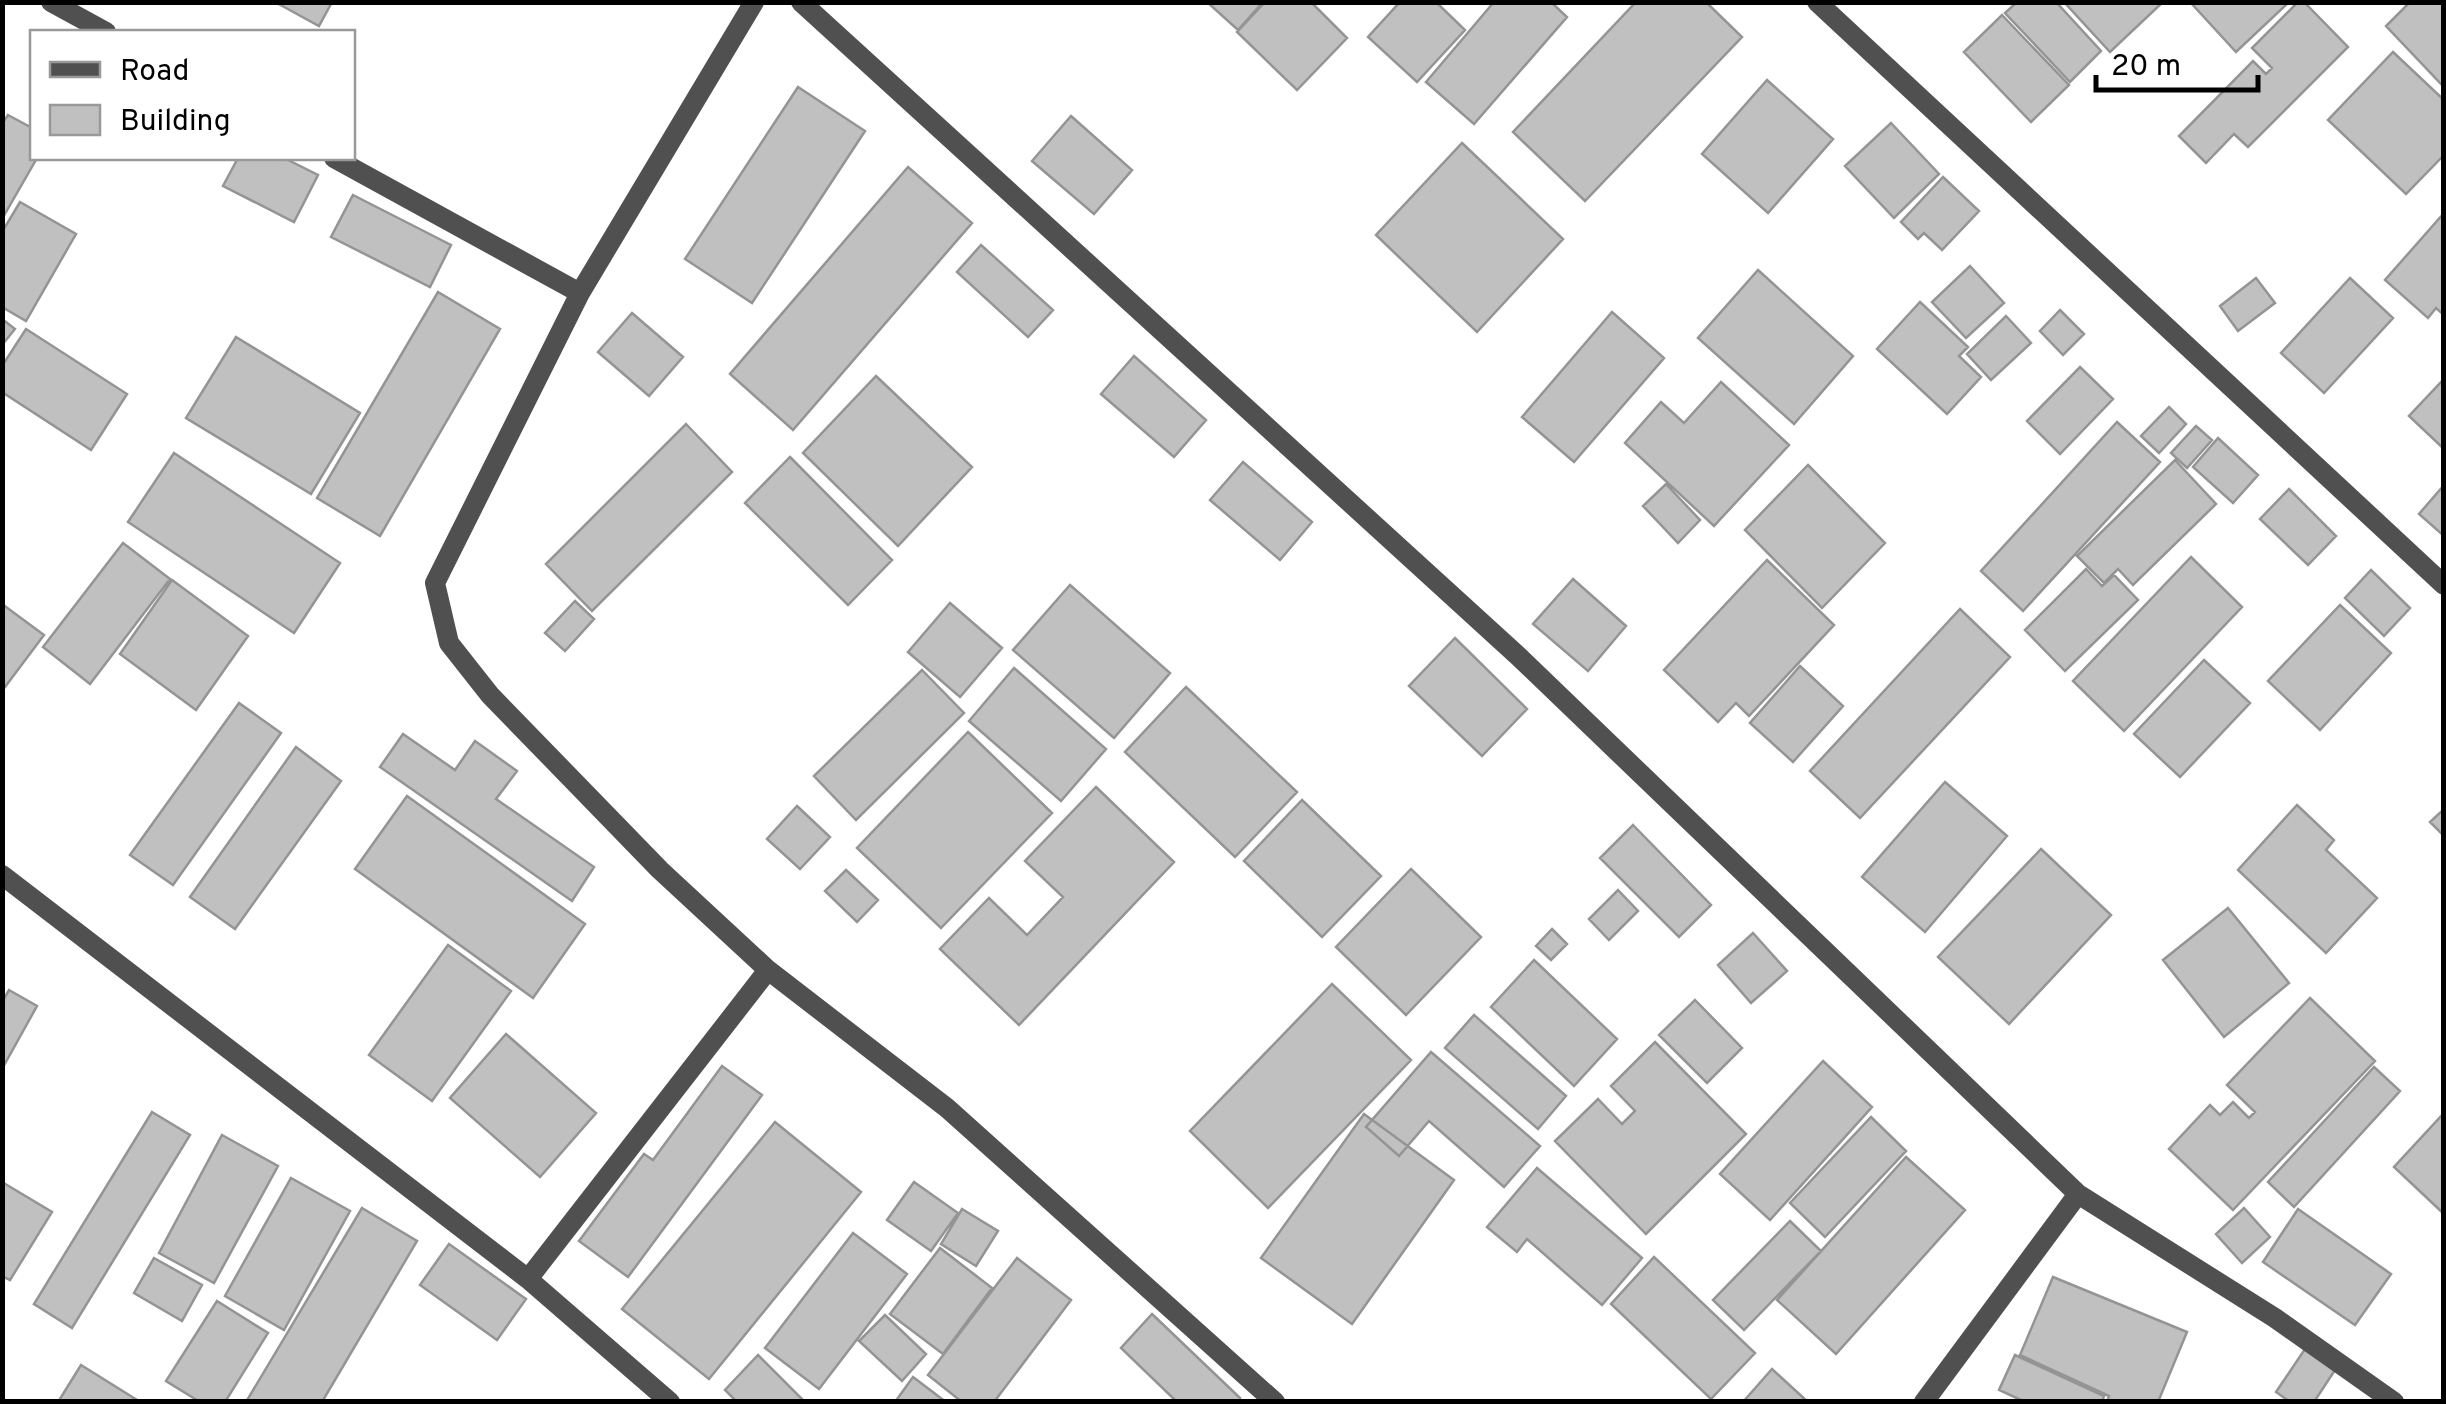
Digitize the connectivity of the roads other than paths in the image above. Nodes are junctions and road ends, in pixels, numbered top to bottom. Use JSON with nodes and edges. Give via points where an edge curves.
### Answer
{"nodes":[{"id":1,"x":51,"y":2,"type":"edge"},
{"id":2,"x":754,"y":2,"type":"edge"},
{"id":3,"x":801,"y":2,"type":"edge"},
{"id":4,"x":1816,"y":2,"type":"edge"},
{"id":5,"x":102,"y":30,"type":"edge"},
{"id":6,"x":338,"y":160,"type":"edge"},
{"id":7,"x":580,"y":293,"type":"junction"},
{"id":8,"x":2444,"y":585,"type":"edge"},
{"id":9,"x":2,"y":875,"type":"edge"},
{"id":10,"x":768,"y":970,"type":"junction"},
{"id":11,"x":2078,"y":1194,"type":"junction"},
{"id":12,"x":528,"y":1279,"type":"junction"},
{"id":13,"x":670,"y":1402,"type":"edge"},
{"id":14,"x":1275,"y":1402,"type":"edge"},
{"id":15,"x":1924,"y":1402,"type":"edge"},
{"id":16,"x":2394,"y":1402,"type":"edge"}],
"edges":[{"from":1,"to":5,"type":"street"},
{"from":2,"to":7,"type":"street"},
{"from":3,"to":11,"type":"street","via":[[1517,654]]},
{"from":4,"to":8,"type":"street"},
{"from":6,"to":7,"type":"street"},
{"from":7,"to":10,"type":"street","via":[[434,583],[449,642],[490,695]]},
{"from":9,"to":12,"type":"street"},
{"from":10,"to":12,"type":"street"},
{"from":10,"to":14,"type":"street","via":[[947,1108]]},
{"from":11,"to":15,"type":"street"},
{"from":11,"to":16,"type":"street"},
{"from":12,"to":13,"type":"street"}]}
